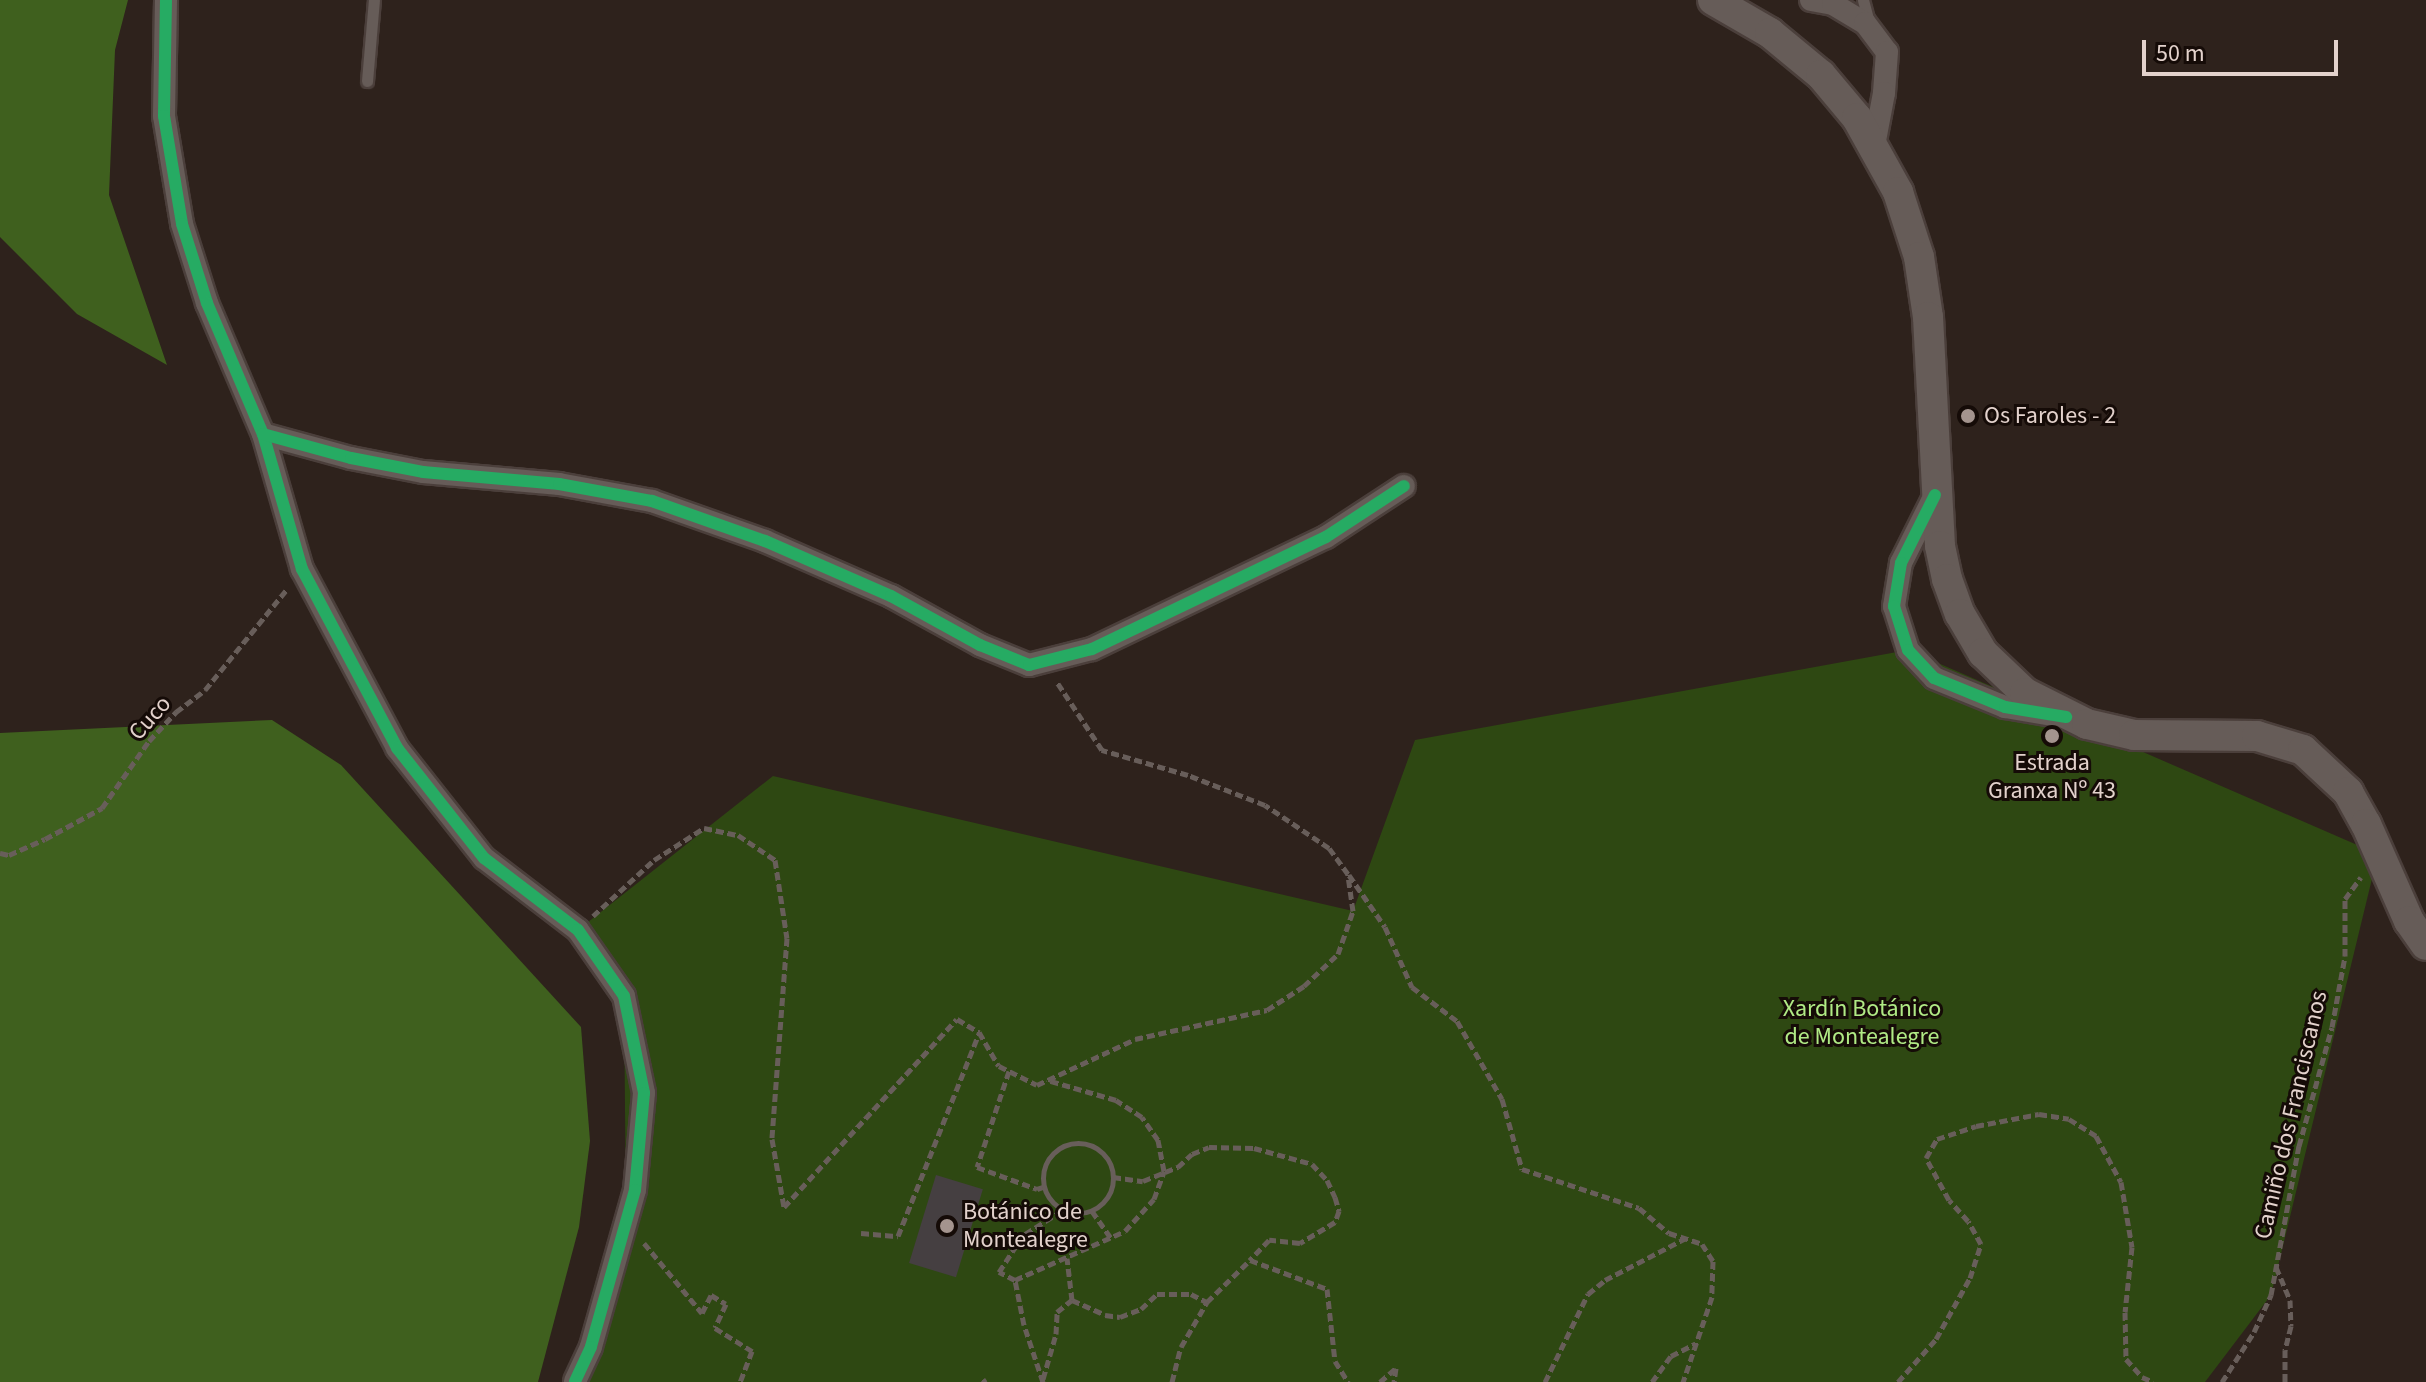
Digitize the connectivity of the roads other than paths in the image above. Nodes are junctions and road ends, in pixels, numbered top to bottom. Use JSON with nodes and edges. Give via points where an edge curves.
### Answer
{"nodes":[{"id":1,"x":166,"y":0,"type":"edge"},
{"id":2,"x":374,"y":0,"type":"edge"},
{"id":3,"x":1811,"y":0,"type":"edge"},
{"id":4,"x":1863,"y":0,"type":"edge"},
{"id":5,"x":1731,"y":3,"type":"edge"},
{"id":6,"x":1871,"y":32,"type":"junction"},
{"id":7,"x":367,"y":81,"type":"dead end"},
{"id":8,"x":1874,"y":146,"type":"junction"},
{"id":9,"x":263,"y":434,"type":"junction"},
{"id":10,"x":1404,"y":486,"type":"dead end"},
{"id":11,"x":1935,"y":495,"type":"junction"},
{"id":12,"x":2066,"y":717,"type":"junction"},
{"id":13,"x":2426,"y":945,"type":"edge"},
{"id":14,"x":575,"y":1382,"type":"edge"}],
"edges":[{"from":1,"to":9,"type":"street","via":[[164,116],[182,224],[207,303]]},
{"from":2,"to":7,"type":"lane"},
{"from":3,"to":6,"type":"street","via":[[1833,4]]},
{"from":4,"to":6,"type":"lane"},
{"from":5,"to":8,"type":"main road","via":[[1821,75]]},
{"from":6,"to":8,"type":"street","via":[[1887,52]]},
{"from":8,"to":11,"type":"main road","via":[[1911,226],[1924,283],[1932,350]]},
{"from":9,"to":10,"type":"street","via":[[423,472],[559,484],[652,501],[765,541],[1029,665],[1092,649],[1326,537]]},
{"from":9,"to":14,"type":"street","via":[[302,569],[397,748],[484,858],[578,930],[624,996],[644,1093],[635,1190],[591,1347]]},
{"from":11,"to":12,"type":"main road","via":[[1947,579],[1970,635],[2011,682]]},
{"from":11,"to":12,"type":"street","via":[[1901,563],[1894,606],[1908,650],[1934,678],[2005,707]]},
{"from":12,"to":13,"type":"main road","via":[[2134,735],[2257,736],[2303,750],[2348,792],[2409,921]]}]}
